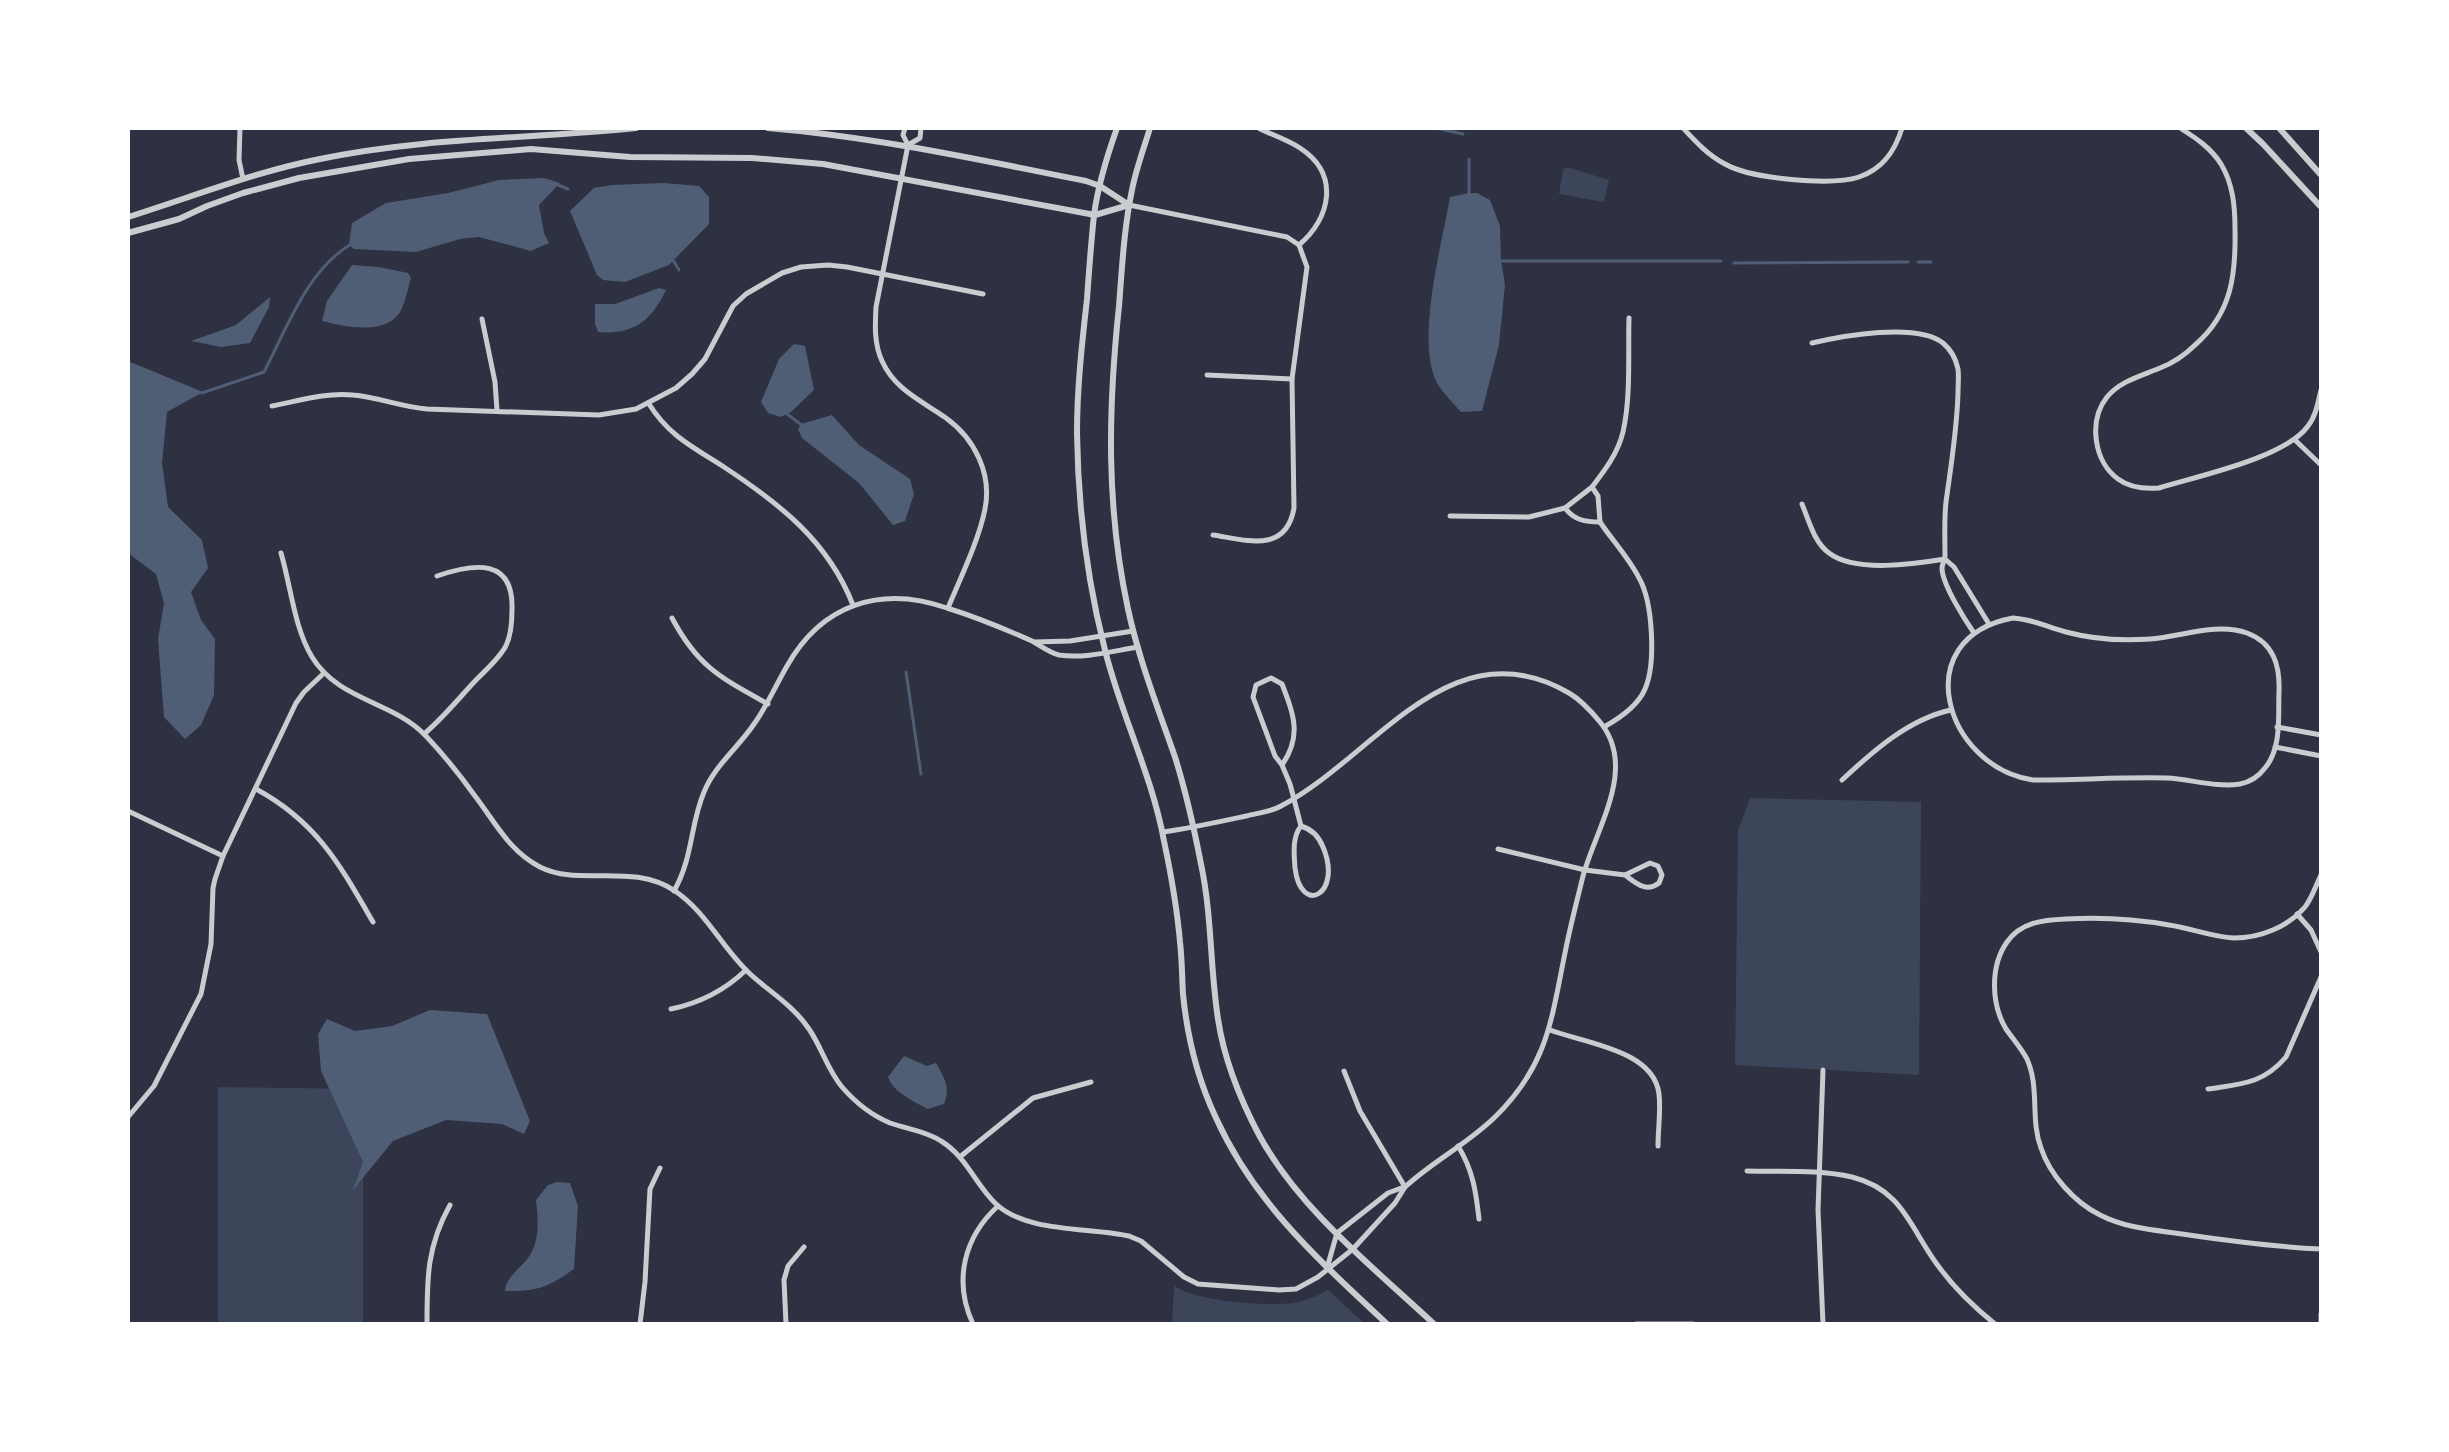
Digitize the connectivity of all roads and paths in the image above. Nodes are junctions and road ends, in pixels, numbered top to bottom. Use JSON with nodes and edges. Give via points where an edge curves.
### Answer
{"nodes":[{"id":1,"x":240,"y":128,"type":"edge"},
{"id":2,"x":636,"y":128,"type":"edge"},
{"id":3,"x":768,"y":128,"type":"edge"},
{"id":4,"x":905,"y":128,"type":"edge"},
{"id":5,"x":921,"y":128,"type":"edge"},
{"id":6,"x":1117,"y":128,"type":"edge"},
{"id":7,"x":1150,"y":128,"type":"edge"},
{"id":8,"x":1683,"y":128,"type":"edge"},
{"id":9,"x":1902,"y":128,"type":"edge"},
{"id":10,"x":2180,"y":128,"type":"edge"},
{"id":11,"x":2246,"y":128,"type":"edge"},
{"id":12,"x":2279,"y":128,"type":"edge"},
{"id":13,"x":1260,"y":129,"type":"edge"},
{"id":14,"x":908,"y":145,"type":"junction"},
{"id":15,"x":2321,"y":175,"type":"edge"},
{"id":16,"x":902,"y":178,"type":"junction"},
{"id":17,"x":243,"y":179,"type":"junction"},
{"id":18,"x":1100,"y":186,"type":"junction"},
{"id":19,"x":1129,"y":205,"type":"junction"},
{"id":20,"x":2321,"y":207,"type":"edge"},
{"id":21,"x":1095,"y":215,"type":"junction"},
{"id":22,"x":128,"y":217,"type":"edge"},
{"id":23,"x":128,"y":233,"type":"edge"},
{"id":24,"x":1299,"y":245,"type":"junction"},
{"id":25,"x":883,"y":274,"type":"junction"},
{"id":26,"x":983,"y":294,"type":"dead end"},
{"id":27,"x":1629,"y":318,"type":"dead end"},
{"id":28,"x":482,"y":319,"type":"dead end"},
{"id":29,"x":1812,"y":343,"type":"dead end"},
{"id":30,"x":1207,"y":375,"type":"dead end"},
{"id":31,"x":1292,"y":379,"type":"junction"},
{"id":32,"x":2321,"y":390,"type":"edge"},
{"id":33,"x":649,"y":404,"type":"junction"},
{"id":34,"x":272,"y":406,"type":"dead end"},
{"id":35,"x":497,"y":411,"type":"junction"},
{"id":36,"x":2295,"y":440,"type":"junction"},
{"id":37,"x":2321,"y":465,"type":"edge"},
{"id":38,"x":1592,"y":487,"type":"junction"},
{"id":39,"x":1802,"y":504,"type":"dead end"},
{"id":40,"x":1565,"y":508,"type":"junction"},
{"id":41,"x":1450,"y":516,"type":"dead end"},
{"id":42,"x":1600,"y":522,"type":"junction"},
{"id":43,"x":1213,"y":535,"type":"dead end"},
{"id":44,"x":281,"y":553,"type":"dead end"},
{"id":45,"x":1945,"y":559,"type":"junction"},
{"id":46,"x":437,"y":576,"type":"dead end"},
{"id":47,"x":853,"y":605,"type":"junction"},
{"id":48,"x":948,"y":608,"type":"junction"},
{"id":49,"x":672,"y":618,"type":"dead end"},
{"id":50,"x":1989,"y":624,"type":"junction"},
{"id":51,"x":1133,"y":631,"type":"junction"},
{"id":52,"x":1974,"y":633,"type":"junction"},
{"id":53,"x":1102,"y":637,"type":"junction"},
{"id":54,"x":1033,"y":642,"type":"junction"},
{"id":55,"x":1138,"y":647,"type":"junction"},
{"id":56,"x":1105,"y":652,"type":"junction"},
{"id":57,"x":324,"y":673,"type":"junction"},
{"id":58,"x":768,"y":704,"type":"junction"},
{"id":59,"x":1951,"y":710,"type":"junction"},
{"id":60,"x":1604,"y":727,"type":"junction"},
{"id":61,"x":2277,"y":727,"type":"junction"},
{"id":62,"x":424,"y":734,"type":"junction"},
{"id":63,"x":2321,"y":735,"type":"edge"},
{"id":64,"x":2275,"y":747,"type":"junction"},
{"id":65,"x":2321,"y":756,"type":"edge"},
{"id":66,"x":1282,"y":765,"type":"junction"},
{"id":67,"x":1842,"y":780,"type":"dead end"},
{"id":68,"x":256,"y":789,"type":"junction"},
{"id":69,"x":1294,"y":799,"type":"junction"},
{"id":70,"x":128,"y":811,"type":"edge"},
{"id":71,"x":1301,"y":826,"type":"junction"},
{"id":72,"x":1194,"y":828,"type":"junction"},
{"id":73,"x":1163,"y":832,"type":"junction"},
{"id":74,"x":1498,"y":849,"type":"dead end"},
{"id":75,"x":223,"y":856,"type":"junction"},
{"id":76,"x":1585,"y":870,"type":"junction"},
{"id":77,"x":1625,"y":875,"type":"junction"},
{"id":78,"x":2321,"y":875,"type":"edge"},
{"id":79,"x":674,"y":891,"type":"junction"},
{"id":80,"x":2297,"y":914,"type":"junction"},
{"id":81,"x":373,"y":922,"type":"dead end"},
{"id":82,"x":2321,"y":952,"type":"edge"},
{"id":83,"x":746,"y":970,"type":"junction"},
{"id":84,"x":2321,"y":977,"type":"edge"},
{"id":85,"x":671,"y":1009,"type":"dead end"},
{"id":86,"x":1550,"y":1030,"type":"junction"},
{"id":87,"x":1823,"y":1070,"type":"dead end"},
{"id":88,"x":1344,"y":1071,"type":"dead end"},
{"id":89,"x":1091,"y":1082,"type":"dead end"},
{"id":90,"x":2208,"y":1089,"type":"dead end"},
{"id":91,"x":128,"y":1117,"type":"edge"},
{"id":92,"x":1458,"y":1146,"type":"junction"},
{"id":93,"x":1658,"y":1146,"type":"dead end"},
{"id":94,"x":961,"y":1156,"type":"junction"},
{"id":95,"x":660,"y":1168,"type":"dead end"},
{"id":96,"x":1747,"y":1171,"type":"dead end"},
{"id":97,"x":1819,"y":1173,"type":"junction"},
{"id":98,"x":1405,"y":1187,"type":"junction"},
{"id":99,"x":450,"y":1205,"type":"dead end"},
{"id":100,"x":998,"y":1206,"type":"junction"},
{"id":101,"x":1479,"y":1219,"type":"dead end"},
{"id":102,"x":1337,"y":1233,"type":"junction"},
{"id":103,"x":804,"y":1247,"type":"dead end"},
{"id":104,"x":1353,"y":1249,"type":"junction"},
{"id":105,"x":2321,"y":1249,"type":"edge"},
{"id":106,"x":1326,"y":1269,"type":"junction"},
{"id":107,"x":2321,"y":1314,"type":"edge"},
{"id":108,"x":427,"y":1324,"type":"edge"},
{"id":109,"x":640,"y":1324,"type":"edge"},
{"id":110,"x":786,"y":1324,"type":"edge"},
{"id":111,"x":973,"y":1324,"type":"edge"},
{"id":112,"x":1387,"y":1324,"type":"edge"},
{"id":113,"x":1434,"y":1324,"type":"edge"},
{"id":114,"x":1636,"y":1324,"type":"edge"},
{"id":115,"x":1693,"y":1324,"type":"edge"},
{"id":116,"x":1823,"y":1324,"type":"edge"},
{"id":117,"x":1995,"y":1324,"type":"edge"},
{"id":118,"x":2321,"y":1324,"type":"edge"}],
"edges":[{"from":1,"to":17,"type":"street"},
{"from":2,"to":17,"type":"street","via":[[399,146]]},
{"from":3,"to":14,"type":"street"},
{"from":4,"to":14,"type":"street"},
{"from":5,"to":14,"type":"street","via":[[920,138]]},
{"from":6,"to":18,"type":"street"},
{"from":7,"to":19,"type":"street"},
{"from":8,"to":9,"type":"street","via":[[1710,155],[1745,173],[1843,180],[1882,164]]},
{"from":10,"to":36,"type":"street","via":[[2213,154],[2231,189],[2231,286],[2222,311],[2199,343],[2108,396],[2096,426],[2103,462],[2119,480],[2159,488],[2274,452]]},
{"from":11,"to":20,"type":"street"},
{"from":12,"to":15,"type":"street"},
{"from":13,"to":24,"type":"street","via":[[1300,147],[1321,167],[1327,199],[1323,214]]},
{"from":14,"to":16,"type":"street"},
{"from":14,"to":18,"type":"street"},
{"from":16,"to":21,"type":"street"},
{"from":16,"to":23,"type":"street","via":[[752,158],[531,149],[409,159],[299,178]]},
{"from":16,"to":25,"type":"street"},
{"from":17,"to":22,"type":"street"},
{"from":18,"to":19,"type":"street"},
{"from":18,"to":21,"type":"street"},
{"from":19,"to":21,"type":"street"},
{"from":19,"to":24,"type":"street","via":[[1273,233]]},
{"from":19,"to":51,"type":"street","via":[[1109,456],[1118,559]]},
{"from":21,"to":53,"type":"street","via":[[1077,431],[1084,540]]},
{"from":24,"to":31,"type":"street","via":[[1307,277]]},
{"from":25,"to":26,"type":"street"},
{"from":25,"to":33,"type":"street","via":[[828,265],[801,267],[762,282],[733,306],[692,374]]},
{"from":25,"to":48,"type":"street","via":[[875,327],[883,362],[904,391],[961,432],[985,477],[981,524]]},
{"from":27,"to":38,"type":"street","via":[[1623,434]]},
{"from":28,"to":35,"type":"street"},
{"from":29,"to":45,"type":"street","via":[[1871,333],[1911,333],[1934,337],[1955,359],[1958,413],[1944,524]]},
{"from":30,"to":31,"type":"street"},
{"from":31,"to":43,"type":"street","via":[[1292,519],[1277,537],[1260,542]]},
{"from":32,"to":36,"type":"street","via":[[2315,414]]},
{"from":33,"to":35,"type":"street","via":[[599,415]]},
{"from":33,"to":47,"type":"street","via":[[668,430],[795,520],[831,560]]},
{"from":34,"to":35,"type":"street","via":[[338,394],[414,408]]},
{"from":36,"to":37,"type":"street"},
{"from":38,"to":40,"type":"street"},
{"from":38,"to":42,"type":"street"},
{"from":39,"to":45,"type":"street","via":[[1821,545],[1839,559],[1903,564]]},
{"from":40,"to":41,"type":"street","via":[[1529,517]]},
{"from":40,"to":42,"type":"street","via":[[1572,517]]},
{"from":42,"to":60,"type":"street","via":[[1640,579],[1650,618],[1645,690]]},
{"from":44,"to":57,"type":"street","via":[[301,631]]},
{"from":45,"to":50,"type":"street"},
{"from":45,"to":52,"type":"street","via":[[1942,568],[1951,593]]},
{"from":46,"to":62,"type":"street","via":[[478,567],[501,573],[513,594],[512,621],[503,651]]},
{"from":47,"to":48,"type":"street","via":[[897,597]]},
{"from":47,"to":58,"type":"street","via":[[814,628]]},
{"from":48,"to":54,"type":"street"},
{"from":49,"to":58,"type":"street","via":[[699,660]]},
{"from":50,"to":52,"type":"street"},
{"from":50,"to":61,"type":"street","via":[[2027,619],[2065,632],[2121,639],[2247,633],[2276,658]]},
{"from":51,"to":53,"type":"street"},
{"from":51,"to":55,"type":"street"},
{"from":52,"to":59,"type":"street","via":[[1951,663]]},
{"from":53,"to":54,"type":"street"},
{"from":53,"to":56,"type":"street"},
{"from":54,"to":56,"type":"street","via":[[1056,655]]},
{"from":55,"to":56,"type":"street"},
{"from":55,"to":72,"type":"street"},
{"from":56,"to":73,"type":"street"},
{"from":57,"to":62,"type":"street"},
{"from":57,"to":68,"type":"street","via":[[296,703]]},
{"from":58,"to":79,"type":"street","via":[[704,790],[689,856]]},
{"from":59,"to":64,"type":"street","via":[[1980,755],[2010,774],[2033,780],[2113,777],[2242,784],[2264,770]]},
{"from":59,"to":67,"type":"street","via":[[1912,725]]},
{"from":60,"to":69,"type":"street","via":[[1572,695],[1533,677],[1511,673],[1467,678],[1425,699]]},
{"from":60,"to":76,"type":"street","via":[[1615,751],[1615,783]]},
{"from":61,"to":63,"type":"street"},
{"from":61,"to":64,"type":"street"},
{"from":62,"to":79,"type":"street","via":[[527,859],[559,872],[637,876]]},
{"from":64,"to":65,"type":"street"},
{"from":66,"to":66,"type":"street","via":[[1295,734],[1282,684],[1271,678],[1256,685],[1253,697]]},
{"from":66,"to":69,"type":"street"},
{"from":68,"to":75,"type":"street"},
{"from":68,"to":81,"type":"street","via":[[296,814],[321,838]]},
{"from":69,"to":71,"type":"street"},
{"from":69,"to":72,"type":"street"},
{"from":70,"to":75,"type":"street"},
{"from":71,"to":71,"type":"street","via":[[1320,840],[1329,860],[1326,888],[1313,895],[1303,892],[1295,868],[1296,832]]},
{"from":72,"to":73,"type":"street"},
{"from":72,"to":102,"type":"street","via":[[1218,1020],[1242,1101],[1284,1174]]},
{"from":73,"to":106,"type":"street","via":[[1183,996],[1206,1095],[1249,1178]]},
{"from":74,"to":76,"type":"street"},
{"from":75,"to":91,"type":"street","via":[[213,888],[211,944],[201,994],[154,1086]]},
{"from":76,"to":77,"type":"street"},
{"from":76,"to":86,"type":"street"},
{"from":77,"to":77,"type":"street","via":[[1649,888],[1662,875],[1650,863]]},
{"from":78,"to":80,"type":"street"},
{"from":79,"to":83,"type":"street","via":[[698,910]]},
{"from":80,"to":82,"type":"street"},
{"from":80,"to":105,"type":"street","via":[[2271,931],[2233,938],[2131,919],[2033,923],[2020,928],[2000,953],[1994,989],[2006,1028],[2032,1070],[2041,1148],[2078,1201],[2097,1214],[2139,1228]]},
{"from":83,"to":85,"type":"street","via":[[721,990]]},
{"from":83,"to":94,"type":"street","via":[[796,1012],[830,1071],[864,1109],[936,1138]]},
{"from":84,"to":90,"type":"street","via":[[2277,1067],[2253,1082]]},
{"from":86,"to":92,"type":"street","via":[[1520,1089]]},
{"from":86,"to":93,"type":"street","via":[[1634,1058],[1650,1071],[1659,1092]]},
{"from":87,"to":97,"type":"street"},
{"from":88,"to":98,"type":"street","via":[[1365,1122]]},
{"from":89,"to":94,"type":"street","via":[[1033,1098]]},
{"from":92,"to":98,"type":"street"},
{"from":92,"to":101,"type":"street","via":[[1470,1165]]},
{"from":94,"to":100,"type":"street"},
{"from":95,"to":109,"type":"street","via":[[650,1189]]},
{"from":96,"to":97,"type":"street"},
{"from":97,"to":116,"type":"street"},
{"from":97,"to":117,"type":"street","via":[[1854,1177],[1887,1193],[1955,1287]]},
{"from":98,"to":102,"type":"street","via":[[1388,1193]]},
{"from":98,"to":104,"type":"street"},
{"from":99,"to":108,"type":"street","via":[[429,1259]]},
{"from":100,"to":106,"type":"street","via":[[1024,1221],[1129,1236],[1198,1284],[1296,1289]]},
{"from":100,"to":111,"type":"street","via":[[977,1228],[964,1262],[965,1297]]},
{"from":102,"to":104,"type":"street"},
{"from":102,"to":106,"type":"street"},
{"from":103,"to":110,"type":"street","via":[[784,1280]]},
{"from":104,"to":106,"type":"street"},
{"from":104,"to":113,"type":"street"},
{"from":106,"to":112,"type":"street"},
{"from":107,"to":118,"type":"street"},
{"from":114,"to":115,"type":"street"}]}
